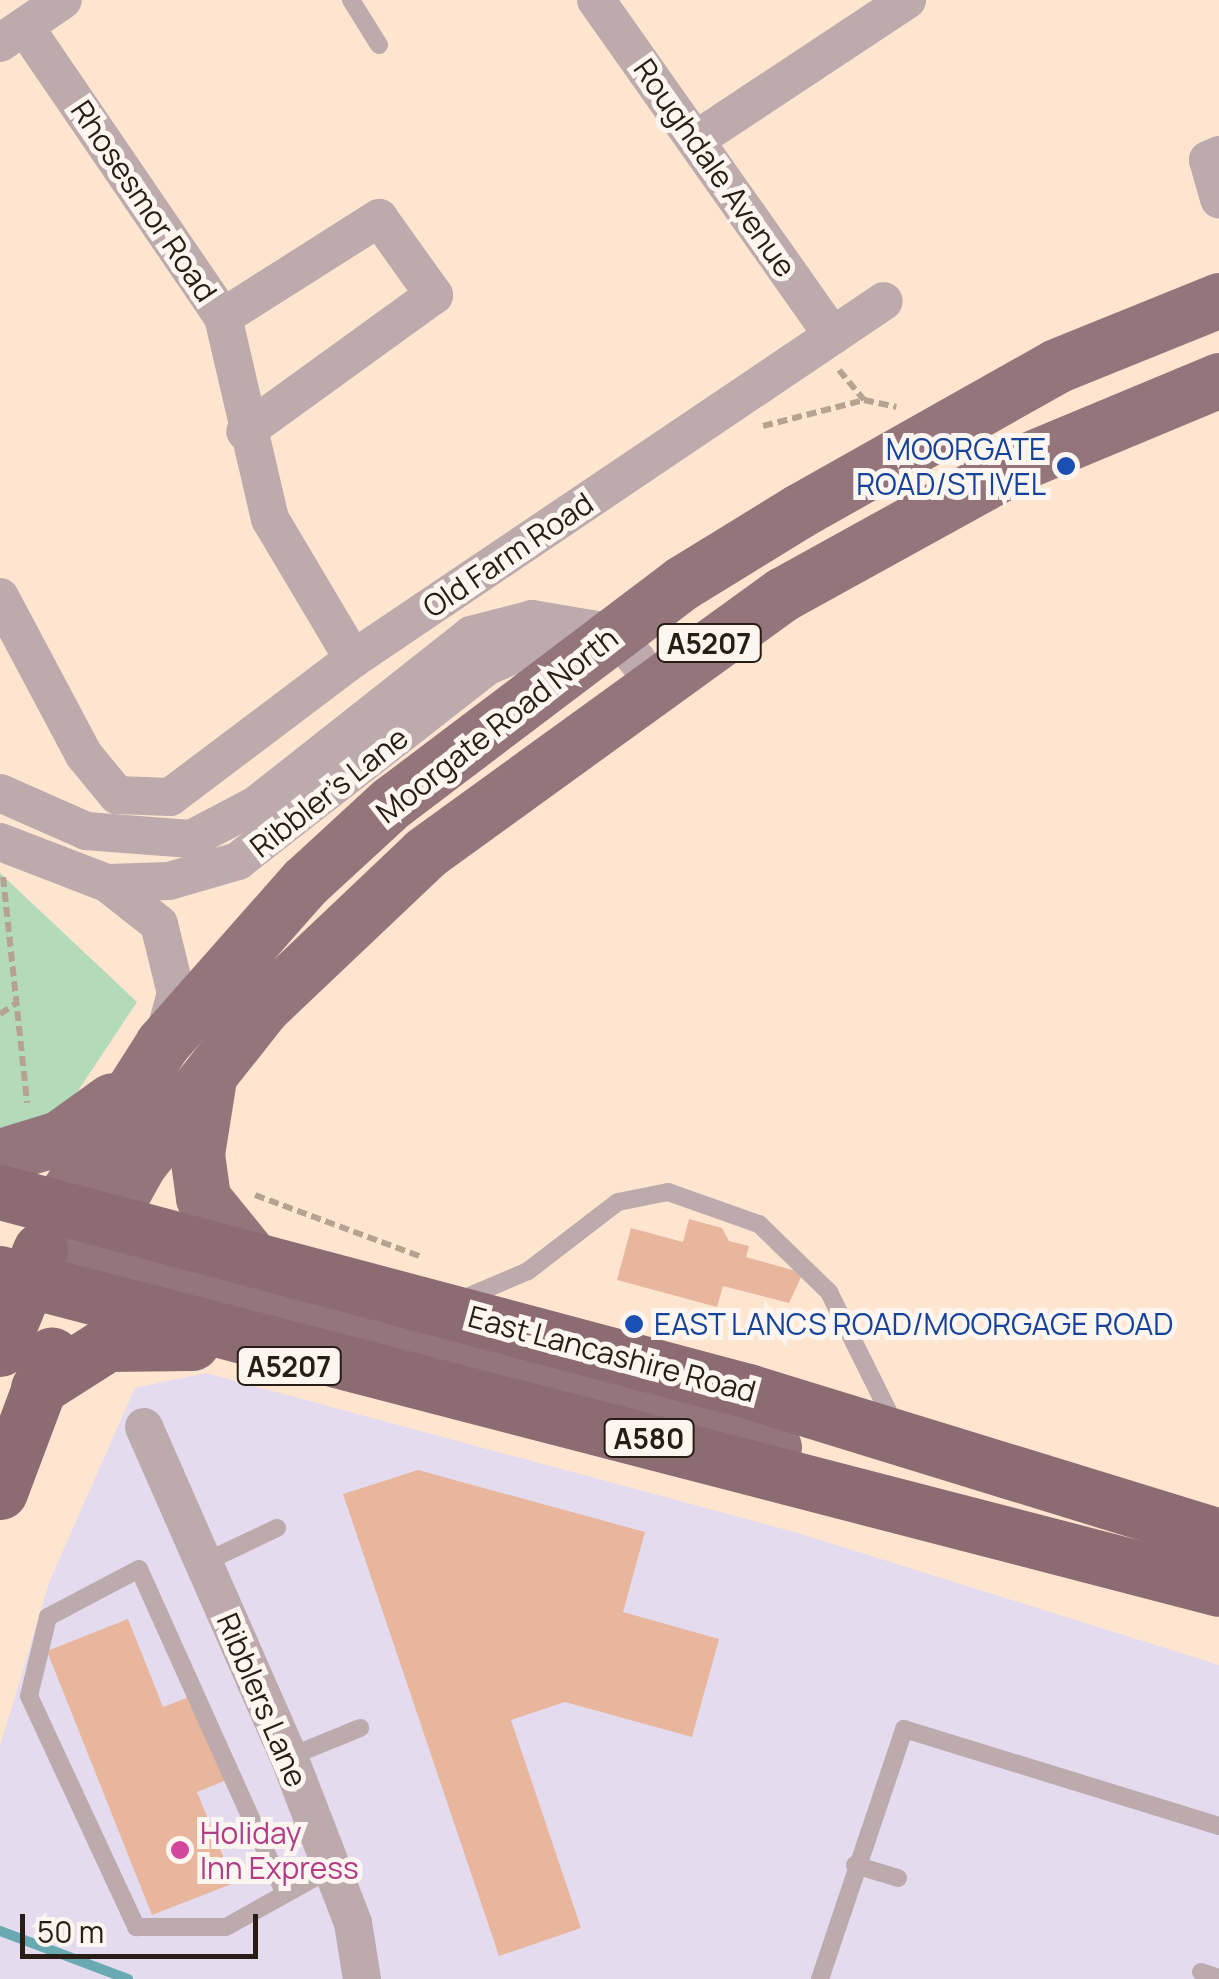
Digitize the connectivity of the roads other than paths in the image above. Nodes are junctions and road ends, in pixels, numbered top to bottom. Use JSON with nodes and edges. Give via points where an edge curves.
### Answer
{"nodes":[{"id":1,"x":62,"y":0,"type":"edge"},
{"id":2,"x":351,"y":0,"type":"edge"},
{"id":3,"x":596,"y":0,"type":"edge"},
{"id":4,"x":907,"y":0,"type":"edge"},
{"id":5,"x":12,"y":35,"type":"edge"},
{"id":6,"x":379,"y":45,"type":"dead end"},
{"id":7,"x":697,"y":139,"type":"junction"},
{"id":8,"x":1219,"y":155,"type":"edge"},
{"id":9,"x":1219,"y":199,"type":"edge"},
{"id":10,"x":1219,"y":300,"type":"edge"},
{"id":11,"x":884,"y":301,"type":"dead end"},
{"id":12,"x":223,"y":317,"type":"junction"},
{"id":13,"x":826,"y":341,"type":"junction"},
{"id":14,"x":1219,"y":380,"type":"edge"},
{"id":15,"x":245,"y":432,"type":"junction"},
{"id":16,"x":0,"y":597,"type":"edge"},
{"id":17,"x":598,"y":630,"type":"junction"},
{"id":18,"x":353,"y":659,"type":"junction"},
{"id":19,"x":653,"y":680,"type":"junction"},
{"id":20,"x":0,"y":794,"type":"edge"},
{"id":21,"x":4,"y":844,"type":"edge"},
{"id":22,"x":107,"y":883,"type":"junction"},
{"id":23,"x":150,"y":1059,"type":"junction"},
{"id":24,"x":210,"y":1070,"type":"junction"},
{"id":25,"x":16,"y":1140,"type":"edge"},
{"id":26,"x":0,"y":1192,"type":"edge"},
{"id":27,"x":51,"y":1250,"type":"edge"},
{"id":28,"x":251,"y":1257,"type":"junction"},
{"id":29,"x":439,"y":1285,"type":"junction"},
{"id":30,"x":0,"y":1349,"type":"edge"},
{"id":31,"x":38,"y":1388,"type":"junction"},
{"id":32,"x":552,"y":1414,"type":"junction"},
{"id":33,"x":144,"y":1427,"type":"dead end"},
{"id":34,"x":903,"y":1438,"type":"junction"},
{"id":35,"x":0,"y":1492,"type":"edge"},
{"id":36,"x":923,"y":1507,"type":"junction"},
{"id":37,"x":277,"y":1528,"type":"dead end"},
{"id":38,"x":1219,"y":1536,"type":"edge"},
{"id":39,"x":203,"y":1563,"type":"junction"},
{"id":40,"x":1219,"y":1589,"type":"edge"},
{"id":41,"x":360,"y":1728,"type":"dead end"},
{"id":42,"x":289,"y":1757,"type":"junction"},
{"id":43,"x":1219,"y":1826,"type":"edge"},
{"id":44,"x":855,"y":1865,"type":"junction"},
{"id":45,"x":330,"y":1869,"type":"junction"},
{"id":46,"x":898,"y":1878,"type":"dead end"},
{"id":47,"x":285,"y":1894,"type":"junction"},
{"id":48,"x":362,"y":1979,"type":"edge"},
{"id":49,"x":820,"y":1979,"type":"edge"}],
"edges":[{"from":1,"to":5,"type":"street"},
{"from":2,"to":6,"type":"lane"},
{"from":3,"to":7,"type":"street","name":"Roughdale Avenue"},
{"from":4,"to":7,"type":"street"},
{"from":5,"to":12,"type":"street","name":"Rhosesmor Road"},
{"from":7,"to":13,"type":"street","name":"Roughdale Avenue"},
{"from":8,"to":9,"type":"street","via":[[1208,160]]},
{"from":10,"to":17,"type":"main road","name":"Moorgate Road North","number":"A5207","via":[[1056,366]]},
{"from":11,"to":13,"type":"street","name":"Old Farm Road"},
{"from":12,"to":15,"type":"street","name":"Rhosesmor Road"},
{"from":12,"to":15,"type":"street","via":[[378,218],[434,295]]},
{"from":13,"to":18,"type":"street","name":"Old Farm Road"},
{"from":14,"to":19,"type":"main road","name":"Moorgate Road North","number":"A5207","via":[[1020,463],[782,594]]},
{"from":15,"to":18,"type":"street","name":"Rhosesmor Road","via":[[270,519]]},
{"from":16,"to":18,"type":"street","name":"Old Farm Road","via":[[84,755],[131,799],[170,797]]},
{"from":17,"to":19,"type":"street"},
{"from":17,"to":20,"type":"street","name":"Ribbler's Lane","via":[[532,619],[471,635],[256,805],[191,839],[86,831]]},
{"from":17,"to":22,"type":"street","name":"Ribbler's Lane","via":[[488,666],[238,861],[170,881]]},
{"from":17,"to":23,"type":"main road","name":"Moorgate Road North","number":"A5207","via":[[306,882]]},
{"from":19,"to":24,"type":"main road","name":"Moorgate Road North","number":"A5207","via":[[424,853]]},
{"from":21,"to":22,"type":"street","name":"Ribbler's Lane"},
{"from":22,"to":23,"type":"street","via":[[159,924],[176,993]]},
{"from":23,"to":25,"type":"main road","number":"A5207","via":[[59,1138]]},
{"from":23,"to":27,"type":"main road","name":"Moorgate Road North","number":"A5207"},
{"from":24,"to":27,"type":"main road","name":"Moorgate Road North","number":"A5207"},
{"from":24,"to":28,"type":"main road","via":[[198,1175],[210,1214]]},
{"from":26,"to":27,"type":"highway","name":"East Lancashire Road","number":"A580"},
{"from":27,"to":28,"type":"highway","name":"East Lancashire Road","number":"A580"},
{"from":27,"to":30,"type":"highway","number":"A5207"},
{"from":27,"to":31,"type":"highway","number":"A5207"},
{"from":27,"to":32,"type":"highway","name":"East Lancashire Road","number":"A580"},
{"from":27,"to":36,"type":"main road","via":[[840,1466]]},
{"from":28,"to":29,"type":"highway","name":"East Lancashire Road","number":"A580"},
{"from":29,"to":34,"type":"highway","name":"East Lancashire Road","number":"A580"},
{"from":29,"to":34,"type":"lane","via":[[528,1271],[618,1202],[668,1192],[759,1224],[829,1292]]},
{"from":31,"to":32,"type":"highway","number":"A5207","via":[[91,1350],[164,1339],[474,1410]]},
{"from":31,"to":35,"type":"highway","number":"A5207"},
{"from":32,"to":36,"type":"highway","name":"East Lancashire Road","number":"A580"},
{"from":33,"to":39,"type":"street","name":"Ribblers Lane"},
{"from":34,"to":38,"type":"highway","name":"East Lancashire Road","number":"A580"},
{"from":36,"to":40,"type":"highway","name":"East Lancashire Road","number":"A580"},
{"from":37,"to":39,"type":"lane"},
{"from":39,"to":42,"type":"street","name":"Ribblers Lane"},
{"from":41,"to":42,"type":"lane"},
{"from":42,"to":45,"type":"street","name":"Ribblers Lane"},
{"from":43,"to":44,"type":"lane","via":[[916,1727],[895,1738]]},
{"from":44,"to":46,"type":"lane"},
{"from":44,"to":49,"type":"lane"},
{"from":45,"to":47,"type":"lane"},
{"from":45,"to":48,"type":"street","name":"Ribblers Lane"},
{"from":47,"to":47,"type":"lane","via":[[226,1927],[136,1927],[29,1696],[48,1618],[139,1569]]}]}
